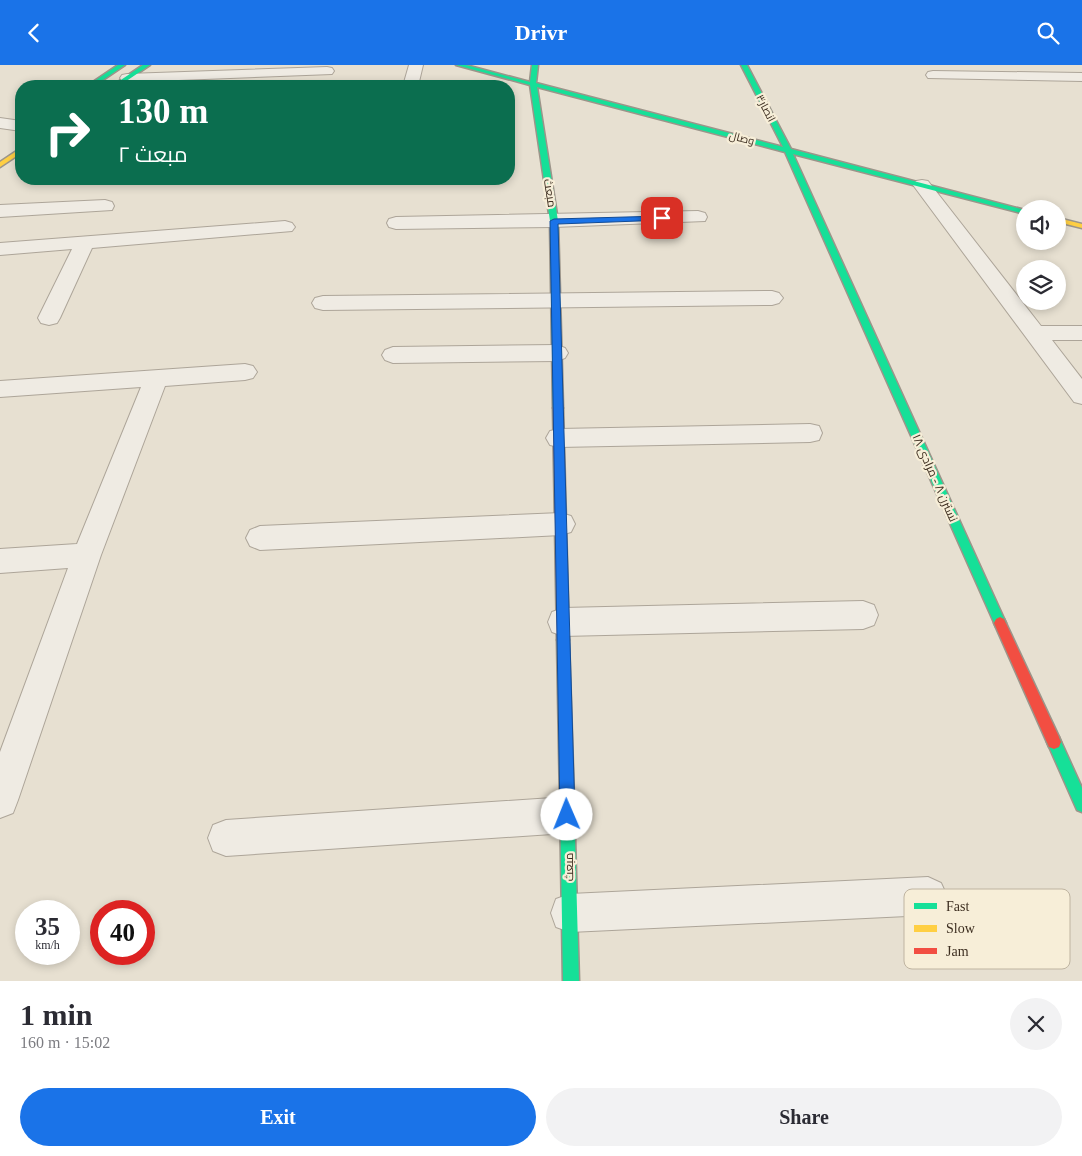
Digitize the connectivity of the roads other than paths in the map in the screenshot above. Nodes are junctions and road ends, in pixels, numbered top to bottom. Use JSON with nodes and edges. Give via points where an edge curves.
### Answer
{"nodes":[{"id":1,"x":147,"y":65,"type":"edge"},
{"id":2,"x":416,"y":65,"type":"edge"},
{"id":3,"x":459,"y":65,"type":"edge"},
{"id":4,"x":535,"y":65,"type":"edge"},
{"id":5,"x":744,"y":65,"type":"edge"},
{"id":6,"x":327,"y":71,"type":"dead end"},
{"id":7,"x":933,"y":75,"type":"dead end"},
{"id":8,"x":121,"y":76,"type":"edge"},
{"id":9,"x":1082,"y":77,"type":"edge"},
{"id":10,"x":109,"y":80,"type":"edge"},
{"id":11,"x":412,"y":80,"type":"edge"},
{"id":12,"x":532,"y":84,"type":"junction"},
{"id":13,"x":0,"y":123,"type":"edge"},
{"id":14,"x":15,"y":138,"type":"edge"},
{"id":15,"x":15,"y":147,"type":"edge"},
{"id":16,"x":788,"y":150,"type":"junction"},
{"id":17,"x":0,"y":165,"type":"edge"},
{"id":18,"x":922,"y":185,"type":"junction"},
{"id":19,"x":105,"y":206,"type":"dead end"},
{"id":20,"x":1016,"y":210,"type":"edge"},
{"id":21,"x":0,"y":211,"type":"edge"},
{"id":22,"x":698,"y":217,"type":"dead end"},
{"id":23,"x":554,"y":221,"type":"junction"},
{"id":24,"x":1066,"y":222,"type":"edge"},
{"id":25,"x":396,"y":223,"type":"dead end"},
{"id":26,"x":285,"y":227,"type":"dead end"},
{"id":27,"x":1082,"y":227,"type":"edge"},
{"id":28,"x":85,"y":243,"type":"junction"},
{"id":29,"x":0,"y":249,"type":"edge"},
{"id":30,"x":772,"y":298,"type":"dead end"},
{"id":31,"x":556,"y":301,"type":"junction"},
{"id":32,"x":324,"y":303,"type":"dead end"},
{"id":33,"x":49,"y":318,"type":"dead end"},
{"id":34,"x":1035,"y":333,"type":"junction"},
{"id":35,"x":1082,"y":333,"type":"edge"},
{"id":36,"x":557,"y":353,"type":"junction"},
{"id":37,"x":393,"y":355,"type":"dead end"},
{"id":38,"x":245,"y":372,"type":"dead end"},
{"id":39,"x":156,"y":378,"type":"junction"},
{"id":40,"x":0,"y":389,"type":"edge"},
{"id":41,"x":1082,"y":396,"type":"edge"},
{"id":42,"x":810,"y":433,"type":"dead end"},
{"id":43,"x":559,"y":438,"type":"junction"},
{"id":44,"x":561,"y":524,"type":"junction"},
{"id":45,"x":260,"y":538,"type":"dead end"},
{"id":46,"x":87,"y":555,"type":"junction"},
{"id":47,"x":0,"y":561,"type":"edge"},
{"id":48,"x":863,"y":615,"type":"dead end"},
{"id":49,"x":563,"y":622,"type":"junction"},
{"id":50,"x":10,"y":747,"type":"edge"},
{"id":51,"x":0,"y":800,"type":"edge"},
{"id":52,"x":1082,"y":805,"type":"edge"},
{"id":53,"x":567,"y":815,"type":"junction"},
{"id":54,"x":226,"y":838,"type":"dead end"},
{"id":55,"x":904,"y":898,"type":"edge"},
{"id":56,"x":570,"y":913,"type":"junction"},
{"id":57,"x":571,"y":981,"type":"edge"}],
"edges":[{"from":1,"to":8,"type":"street"},
{"from":2,"to":11,"type":"street"},
{"from":3,"to":12,"type":"street","name":"وصال"},
{"from":4,"to":12,"type":"street","name":"مبعث"},
{"from":5,"to":16,"type":"street","name":"انصار۳"},
{"from":6,"to":8,"type":"street"},
{"from":7,"to":9,"type":"street"},
{"from":8,"to":10,"type":"street"},
{"from":12,"to":16,"type":"street","name":"وصال"},
{"from":12,"to":23,"type":"street","name":"مبعث"},
{"from":13,"to":14,"type":"street"},
{"from":15,"to":17,"type":"street"},
{"from":16,"to":18,"type":"street","name":"وصال"},
{"from":16,"to":52,"type":"street","name":"نسترن ۸ - مرادی ۱۸"},
{"from":18,"to":20,"type":"street","name":"وصال"},
{"from":18,"to":34,"type":"street"},
{"from":19,"to":21,"type":"street"},
{"from":22,"to":23,"type":"street"},
{"from":23,"to":25,"type":"street"},
{"from":23,"to":31,"type":"street","name":"مبعث"},
{"from":24,"to":27,"type":"street"},
{"from":26,"to":28,"type":"street"},
{"from":28,"to":29,"type":"street"},
{"from":28,"to":33,"type":"street"},
{"from":30,"to":31,"type":"street"},
{"from":31,"to":32,"type":"street"},
{"from":31,"to":36,"type":"street","name":"مبعث"},
{"from":34,"to":35,"type":"street"},
{"from":34,"to":41,"type":"street"},
{"from":36,"to":37,"type":"street"},
{"from":36,"to":43,"type":"street","name":"مبعث"},
{"from":38,"to":39,"type":"street"},
{"from":39,"to":40,"type":"street"},
{"from":39,"to":46,"type":"street"},
{"from":42,"to":43,"type":"street"},
{"from":43,"to":44,"type":"street","name":"مبعث"},
{"from":44,"to":45,"type":"street"},
{"from":44,"to":49,"type":"street","name":"مبعث"},
{"from":46,"to":47,"type":"street"},
{"from":46,"to":50,"type":"street"},
{"from":48,"to":49,"type":"street"},
{"from":49,"to":53,"type":"street","name":"مبعث"},
{"from":50,"to":51,"type":"street"},
{"from":53,"to":54,"type":"street"},
{"from":53,"to":56,"type":"street","name":"مبعث"},
{"from":55,"to":56,"type":"street"},
{"from":56,"to":57,"type":"street","name":"مبعث"}]}
